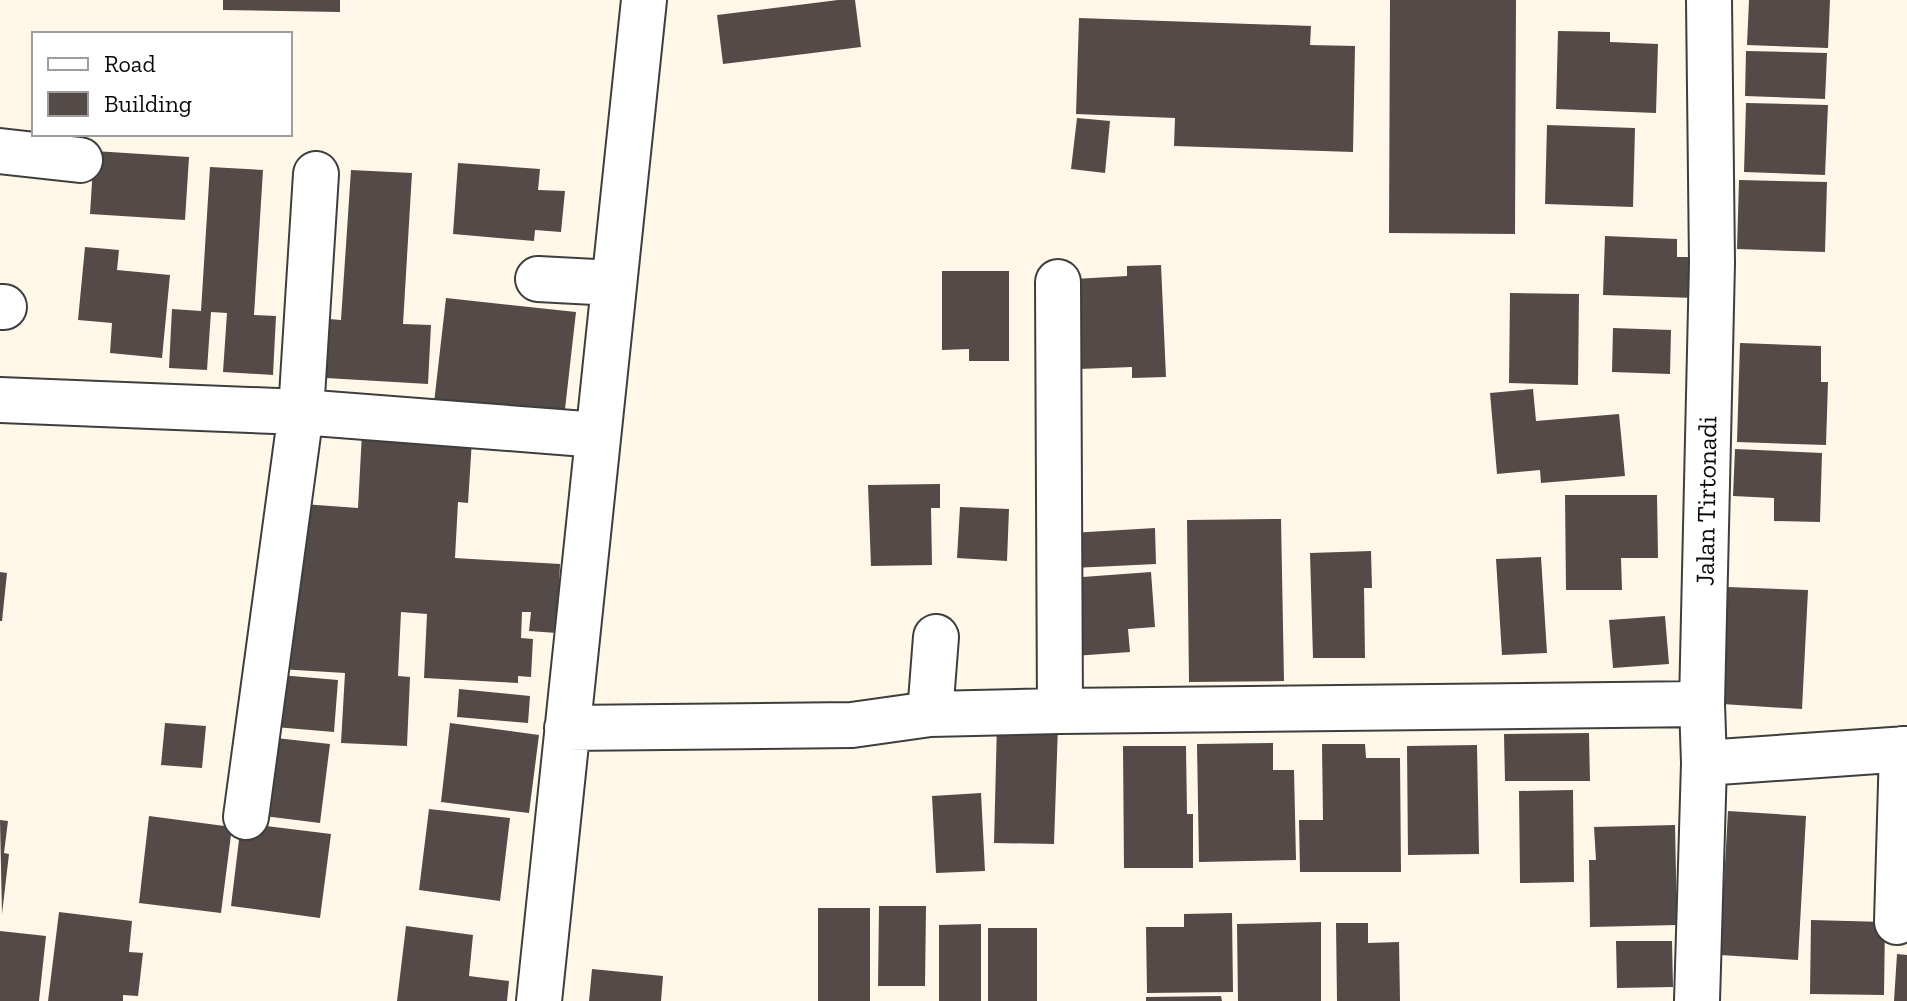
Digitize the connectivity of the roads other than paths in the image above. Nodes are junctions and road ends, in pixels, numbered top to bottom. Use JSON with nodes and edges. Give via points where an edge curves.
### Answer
{"nodes":[{"id":1,"x":644,"y":0,"type":"edge"},
{"id":2,"x":1709,"y":0,"type":"edge"},
{"id":3,"x":0,"y":151,"type":"edge"},
{"id":4,"x":80,"y":160,"type":"dead end"},
{"id":5,"x":316,"y":174,"type":"dead end"},
{"id":6,"x":538,"y":279,"type":"dead end"},
{"id":7,"x":1058,"y":282,"type":"dead end"},
{"id":8,"x":614,"y":283,"type":"junction"},
{"id":9,"x":0,"y":400,"type":"edge"},
{"id":10,"x":301,"y":412,"type":"junction"},
{"id":11,"x":598,"y":435,"type":"junction"},
{"id":12,"x":936,"y":637,"type":"dead end"},
{"id":13,"x":1702,"y":704,"type":"junction"},
{"id":14,"x":1060,"y":711,"type":"junction"},
{"id":15,"x":930,"y":714,"type":"junction"},
{"id":16,"x":567,"y":728,"type":"junction"},
{"id":17,"x":1904,"y":749,"type":"edge"},
{"id":18,"x":1704,"y":763,"type":"junction"},
{"id":19,"x":246,"y":817,"type":"dead end"},
{"id":20,"x":1897,"y":922,"type":"dead end"},
{"id":21,"x":539,"y":1001,"type":"edge"},
{"id":22,"x":1697,"y":1001,"type":"edge"}],
"edges":[{"from":1,"to":8,"type":"street"},
{"from":2,"to":13,"type":"street","name":"Jalan Tirtonadi","via":[[1712,263]]},
{"from":3,"to":4,"type":"street"},
{"from":5,"to":10,"type":"street"},
{"from":6,"to":8,"type":"street"},
{"from":7,"to":14,"type":"street"},
{"from":8,"to":11,"type":"street"},
{"from":9,"to":10,"type":"street"},
{"from":10,"to":11,"type":"street"},
{"from":10,"to":19,"type":"street"},
{"from":11,"to":16,"type":"street"},
{"from":12,"to":15,"type":"street"},
{"from":13,"to":14,"type":"street"},
{"from":13,"to":18,"type":"street","name":"Jalan Tirtonadi"},
{"from":14,"to":15,"type":"street"},
{"from":15,"to":16,"type":"street","via":[[852,725]]},
{"from":16,"to":21,"type":"street"},
{"from":17,"to":18,"type":"street"},
{"from":17,"to":20,"type":"street"},
{"from":18,"to":22,"type":"street","name":"Jalan Tirtonadi"}]}
